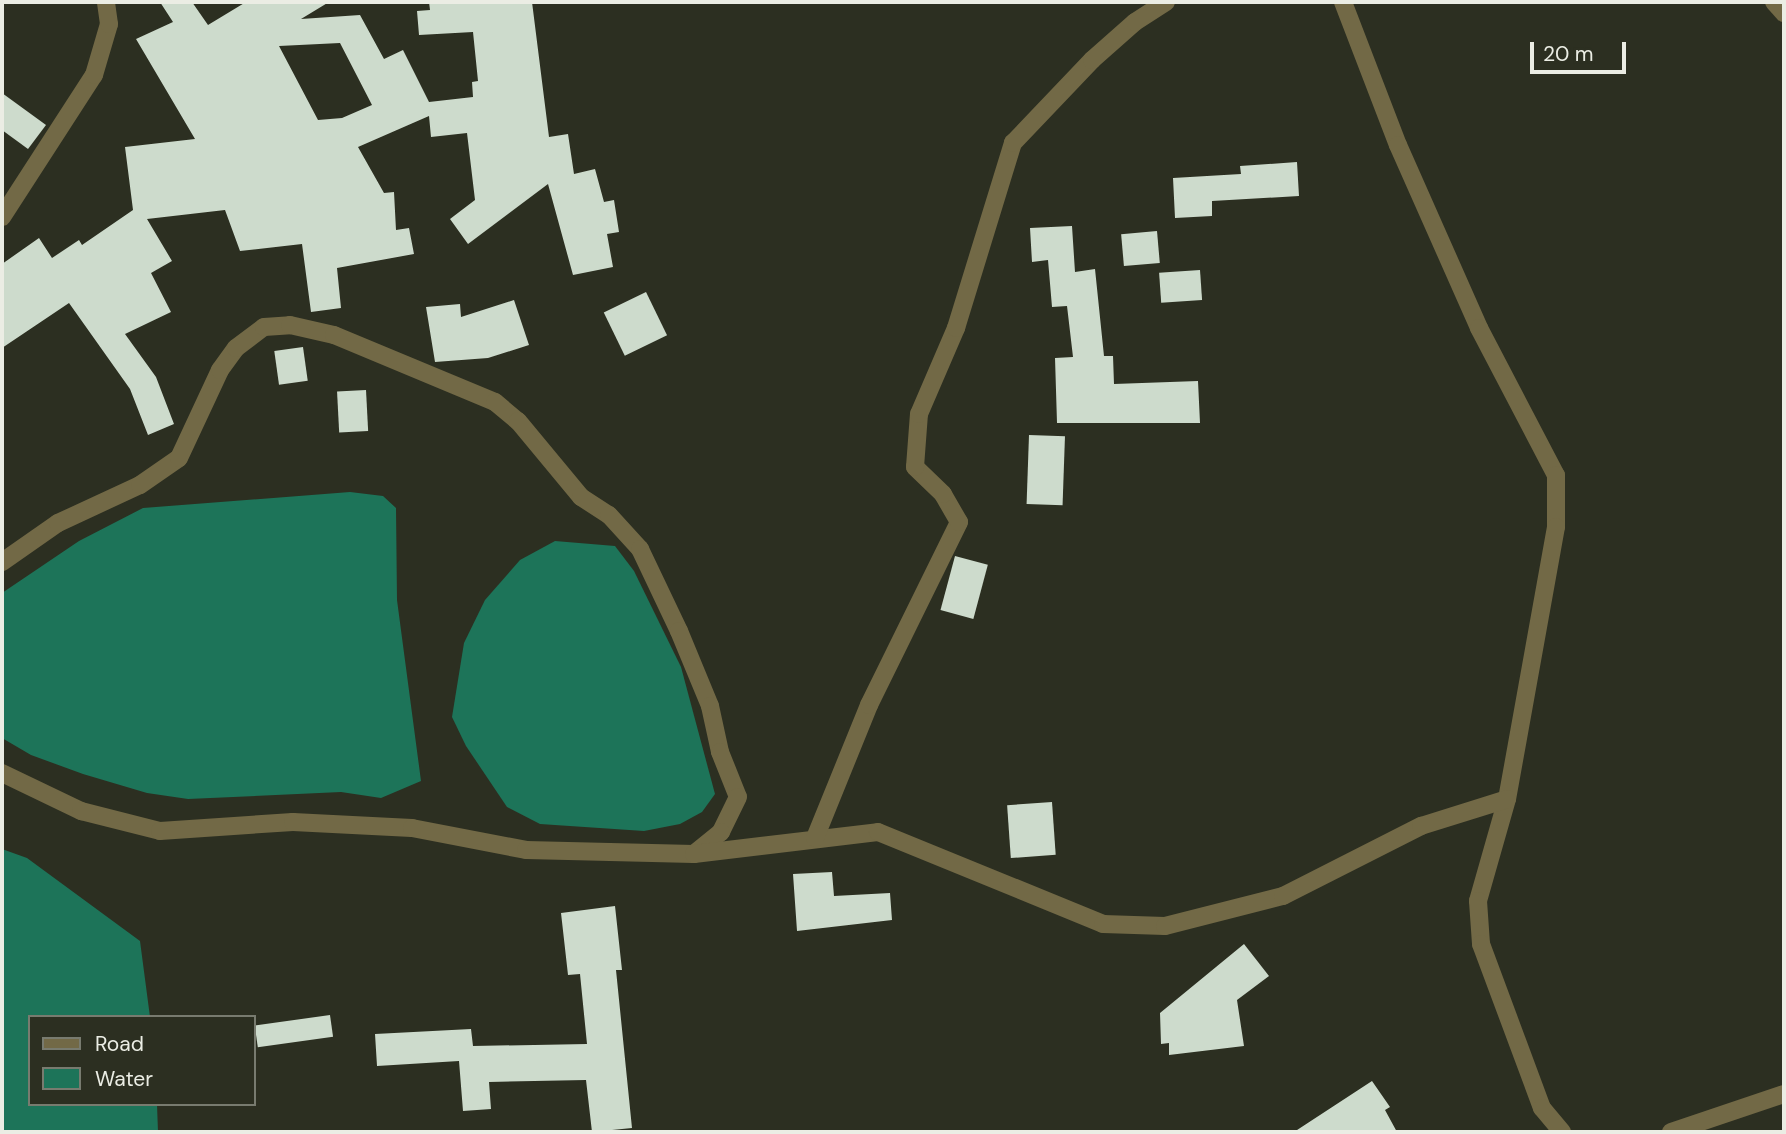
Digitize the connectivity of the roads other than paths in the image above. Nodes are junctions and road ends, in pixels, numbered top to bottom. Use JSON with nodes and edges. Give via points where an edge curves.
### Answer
{"nodes":[{"id":1,"x":106,"y":2,"type":"edge"},
{"id":2,"x":1166,"y":2,"type":"edge"},
{"id":3,"x":1343,"y":2,"type":"edge"},
{"id":4,"x":1774,"y":2,"type":"edge"},
{"id":5,"x":1784,"y":13,"type":"edge"},
{"id":6,"x":2,"y":217,"type":"edge"},
{"id":7,"x":2,"y":562,"type":"edge"},
{"id":8,"x":2,"y":773,"type":"edge"},
{"id":9,"x":1507,"y":799,"type":"junction"},
{"id":10,"x":815,"y":838,"type":"junction"},
{"id":11,"x":694,"y":854,"type":"junction"},
{"id":12,"x":1784,"y":1094,"type":"edge"},
{"id":13,"x":1562,"y":1132,"type":"edge"},
{"id":14,"x":1671,"y":1132,"type":"edge"}],
"edges":[{"from":1,"to":6,"type":"street","via":[[109,24],[94,75]]},
{"from":2,"to":10,"type":"street","via":[[1092,60],[1013,143],[956,328],[919,414],[915,467],[943,494],[959,522],[869,705]]},
{"from":3,"to":9,"type":"street","via":[[1398,145],[1479,328],[1556,475],[1556,527]]},
{"from":4,"to":5,"type":"street"},
{"from":7,"to":11,"type":"street","via":[[58,523],[141,485],[178,458],[220,370],[236,348],[264,327],[290,325],[334,335],[495,402],[518,421],[580,497],[609,515],[640,549],[678,631],[710,706],[720,752],[738,797],[721,832]]},
{"from":8,"to":11,"type":"street","via":[[80,811],[160,831],[306,823],[412,828],[526,850]]},
{"from":9,"to":10,"type":"street","via":[[1421,826],[1283,896],[1165,926],[1103,924],[878,832]]},
{"from":9,"to":13,"type":"street","via":[[1478,901],[1481,944],[1542,1108]]},
{"from":10,"to":11,"type":"street"},
{"from":12,"to":14,"type":"street"}]}
